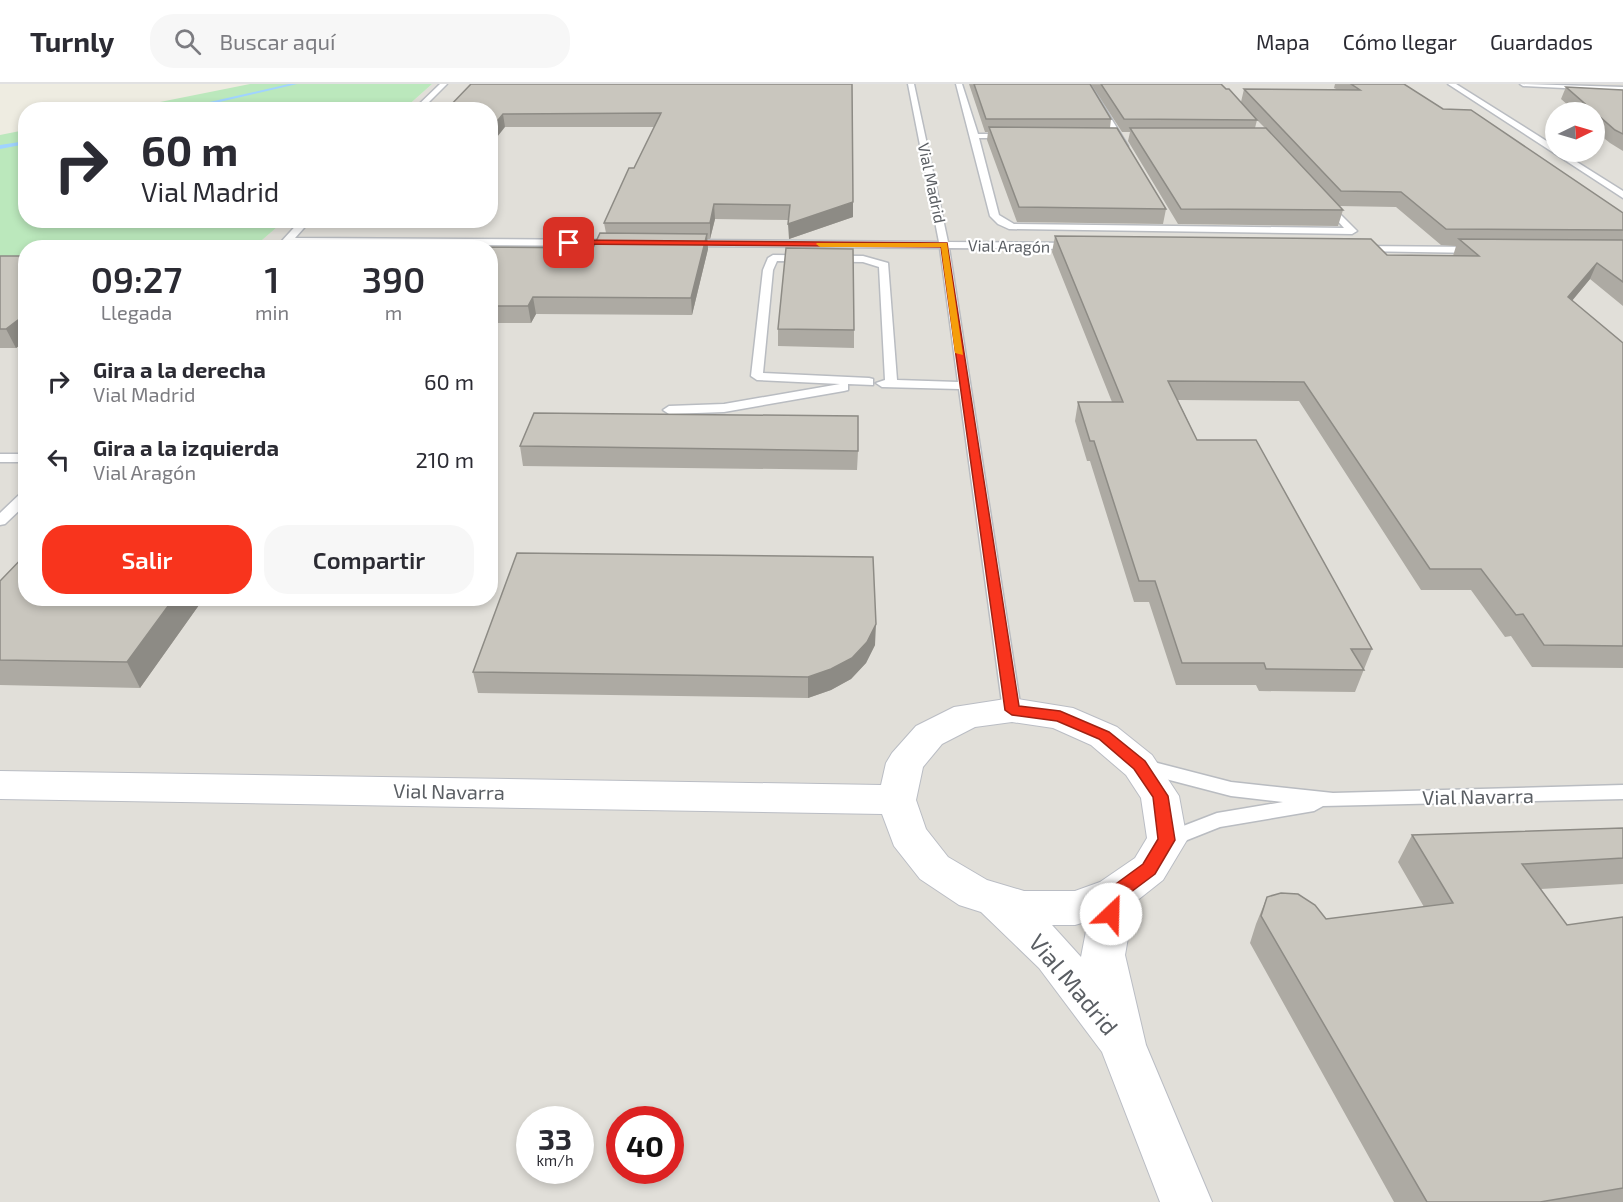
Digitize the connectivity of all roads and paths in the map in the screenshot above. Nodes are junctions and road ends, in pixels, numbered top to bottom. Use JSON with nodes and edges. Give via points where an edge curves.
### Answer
{"nodes":[{"id":1,"x":444,"y":84,"type":"edge"},
{"id":2,"x":911,"y":84,"type":"edge"},
{"id":3,"x":959,"y":84,"type":"edge"},
{"id":4,"x":1087,"y":84,"type":"edge"},
{"id":5,"x":1451,"y":84,"type":"edge"},
{"id":6,"x":1523,"y":84,"type":"edge"},
{"id":7,"x":1623,"y":89,"type":"edge"},
{"id":8,"x":425,"y":102,"type":"edge"},
{"id":9,"x":975,"y":136,"type":"junction"},
{"id":10,"x":1023,"y":136,"type":"edge"},
{"id":11,"x":1107,"y":137,"type":"edge"},
{"id":12,"x":1119,"y":138,"type":"junction"},
{"id":13,"x":1130,"y":138,"type":"edge"},
{"id":14,"x":1545,"y":144,"type":"edge"},
{"id":15,"x":1131,"y":158,"type":"edge"},
{"id":16,"x":1573,"y":162,"type":"edge"},
{"id":17,"x":1623,"y":195,"type":"edge"},
{"id":18,"x":1320,"y":197,"type":"edge"},
{"id":19,"x":1168,"y":219,"type":"edge"},
{"id":20,"x":299,"y":228,"type":"edge"},
{"id":21,"x":1177,"y":234,"type":"junction"},
{"id":22,"x":288,"y":240,"type":"edge"},
{"id":23,"x":498,"y":243,"type":"edge"},
{"id":24,"x":634,"y":243,"type":"edge"},
{"id":25,"x":682,"y":243,"type":"edge"},
{"id":26,"x":944,"y":245,"type":"junction"},
{"id":27,"x":1088,"y":247,"type":"edge"},
{"id":28,"x":1350,"y":249,"type":"edge"},
{"id":29,"x":1492,"y":251,"type":"edge"},
{"id":30,"x":869,"y":382,"type":"junction"},
{"id":31,"x":891,"y":383,"type":"junction"},
{"id":32,"x":965,"y":386,"type":"junction"},
{"id":33,"x":669,"y":410,"type":"dead end"},
{"id":34,"x":0,"y":458,"type":"edge"},
{"id":35,"x":18,"y":458,"type":"edge"},
{"id":36,"x":18,"y":504,"type":"edge"},
{"id":37,"x":0,"y":521,"type":"edge"},
{"id":38,"x":1012,"y":710,"type":"junction"},
{"id":39,"x":1139,"y":765,"type":"junction"},
{"id":40,"x":0,"y":785,"type":"edge"},
{"id":41,"x":1623,"y":792,"type":"edge"},
{"id":42,"x":897,"y":800,"type":"junction"},
{"id":43,"x":1333,"y":800,"type":"junction"},
{"id":44,"x":1167,"y":840,"type":"junction"},
{"id":45,"x":1115,"y":894,"type":"junction"},
{"id":46,"x":996,"y":900,"type":"junction"},
{"id":47,"x":1123,"y":1045,"type":"junction"},
{"id":48,"x":1186,"y":1202,"type":"edge"}],
"edges":[{"from":1,"to":8,"type":"lane"},
{"from":2,"to":26,"type":"lane","name":"Vial Madrid"},
{"from":3,"to":9,"type":"lane"},
{"from":4,"to":12,"type":"lane"},
{"from":5,"to":14,"type":"lane"},
{"from":6,"to":7,"type":"lane"},
{"from":9,"to":10,"type":"lane"},
{"from":9,"to":21,"type":"lane","via":[[995,216],[1001,222],[1027,228]]},
{"from":11,"to":12,"type":"lane"},
{"from":12,"to":13,"type":"lane"},
{"from":12,"to":15,"type":"lane"},
{"from":16,"to":17,"type":"lane"},
{"from":18,"to":21,"type":"lane","via":[[1352,231]]},
{"from":19,"to":21,"type":"lane"},
{"from":20,"to":22,"type":"lane"},
{"from":23,"to":24,"type":"lane"},
{"from":25,"to":26,"type":"lane","name":"Vial Aragón"},
{"from":26,"to":27,"type":"lane","name":"Vial Aragón"},
{"from":26,"to":32,"type":"lane","name":"Vial Madrid"},
{"from":28,"to":29,"type":"lane"},
{"from":30,"to":31,"type":"lane"},
{"from":30,"to":31,"type":"lane","via":[[757,376],[768,270],[773,258],[862,259],[884,265]]},
{"from":30,"to":33,"type":"lane","via":[[724,408]]},
{"from":31,"to":32,"type":"lane"},
{"from":32,"to":38,"type":"lane","name":"Vial Madrid"},
{"from":34,"to":35,"type":"lane"},
{"from":36,"to":37,"type":"lane"},
{"from":38,"to":39,"type":"street","via":[[1060,717],[1104,736]]},
{"from":38,"to":42,"type":"street","via":[[967,716],[929,735],[905,763]]},
{"from":39,"to":43,"type":"lane","name":"Vial Navarra","via":[[1231,789]]},
{"from":39,"to":44,"type":"street","via":[[1160,796]]},
{"from":40,"to":42,"type":"street","name":"Vial Navarra"},
{"from":41,"to":43,"type":"lane","name":"Vial Navarra"},
{"from":42,"to":46,"type":"street","via":[[908,835],[934,867],[974,893]]},
{"from":43,"to":44,"type":"lane","name":"Vial Navarra","via":[[1217,820]]},
{"from":44,"to":45,"type":"street","via":[[1149,869]]},
{"from":45,"to":46,"type":"street","via":[[1075,908],[1024,908]]},
{"from":45,"to":47,"type":"street","name":"Vial Madrid","via":[[1103,955]]},
{"from":46,"to":47,"type":"street","name":"Vial Madrid","via":[[1054,955]]},
{"from":47,"to":48,"type":"street","name":"Vial Madrid"}]}
